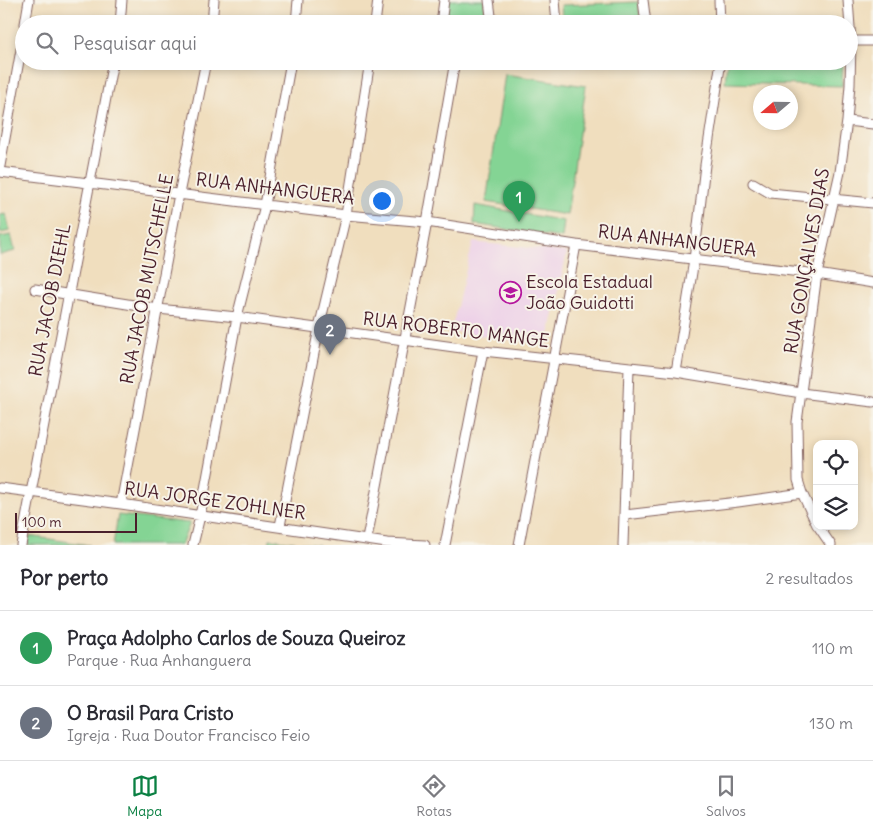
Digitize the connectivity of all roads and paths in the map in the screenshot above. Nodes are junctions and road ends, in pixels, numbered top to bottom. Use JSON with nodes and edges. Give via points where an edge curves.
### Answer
{"nodes":[{"id":1,"x":29,"y":0,"type":"edge"},
{"id":2,"x":122,"y":0,"type":"edge"},
{"id":3,"x":214,"y":0,"type":"edge"},
{"id":4,"x":298,"y":0,"type":"edge"},
{"id":5,"x":378,"y":0,"type":"edge"},
{"id":6,"x":444,"y":0,"type":"edge"},
{"id":7,"x":489,"y":0,"type":"edge"},
{"id":8,"x":555,"y":0,"type":"edge"},
{"id":9,"x":643,"y":0,"type":"edge"},
{"id":10,"x":719,"y":0,"type":"edge"},
{"id":11,"x":848,"y":0,"type":"edge"},
{"id":12,"x":26,"y":15,"type":"edge"},
{"id":13,"x":121,"y":15,"type":"edge"},
{"id":14,"x":213,"y":15,"type":"edge"},
{"id":15,"x":297,"y":15,"type":"edge"},
{"id":16,"x":376,"y":15,"type":"edge"},
{"id":17,"x":442,"y":15,"type":"edge"},
{"id":18,"x":491,"y":15,"type":"edge"},
{"id":19,"x":556,"y":15,"type":"edge"},
{"id":20,"x":645,"y":15,"type":"edge"},
{"id":21,"x":720,"y":15,"type":"edge"},
{"id":22,"x":849,"y":15,"type":"edge"},
{"id":23,"x":858,"y":41,"type":"edge"},
{"id":24,"x":873,"y":41,"type":"edge"},
{"id":25,"x":17,"y":70,"type":"edge"},
{"id":26,"x":111,"y":70,"type":"edge"},
{"id":27,"x":204,"y":70,"type":"edge"},
{"id":28,"x":289,"y":70,"type":"edge"},
{"id":29,"x":369,"y":70,"type":"edge"},
{"id":30,"x":453,"y":70,"type":"edge"},
{"id":31,"x":720,"y":70,"type":"edge"},
{"id":32,"x":850,"y":70,"type":"edge"},
{"id":33,"x":848,"y":121,"type":"junction"},
{"id":34,"x":873,"y":124,"type":"edge"},
{"id":35,"x":0,"y":166,"type":"edge"},
{"id":36,"x":0,"y":172,"type":"edge"},
{"id":37,"x":89,"y":182,"type":"junction"},
{"id":38,"x":753,"y":183,"type":"dead end"},
{"id":39,"x":179,"y":194,"type":"junction"},
{"id":40,"x":834,"y":198,"type":"junction"},
{"id":41,"x":873,"y":203,"type":"edge"},
{"id":42,"x":264,"y":204,"type":"junction"},
{"id":43,"x":346,"y":215,"type":"junction"},
{"id":44,"x":426,"y":222,"type":"junction"},
{"id":45,"x":576,"y":245,"type":"junction"},
{"id":46,"x":694,"y":260,"type":"junction"},
{"id":47,"x":817,"y":274,"type":"junction"},
{"id":48,"x":873,"y":283,"type":"edge"},
{"id":49,"x":35,"y":289,"type":"dead end"},
{"id":50,"x":68,"y":295,"type":"junction"},
{"id":51,"x":158,"y":309,"type":"junction"},
{"id":52,"x":237,"y":317,"type":"junction"},
{"id":53,"x":319,"y":328,"type":"junction"},
{"id":54,"x":404,"y":340,"type":"junction"},
{"id":55,"x":483,"y":351,"type":"junction"},
{"id":56,"x":555,"y":360,"type":"junction"},
{"id":57,"x":629,"y":368,"type":"junction"},
{"id":58,"x":676,"y":372,"type":"junction"},
{"id":59,"x":801,"y":393,"type":"junction"},
{"id":60,"x":873,"y":402,"type":"edge"},
{"id":61,"x":0,"y":488,"type":"edge"},
{"id":62,"x":31,"y":492,"type":"junction"},
{"id":63,"x":802,"y":493,"type":"junction"},
{"id":64,"x":121,"y":504,"type":"junction"},
{"id":65,"x":625,"y":515,"type":"junction"},
{"id":66,"x":200,"y":516,"type":"junction"},
{"id":67,"x":813,"y":516,"type":"edge"},
{"id":68,"x":280,"y":526,"type":"junction"},
{"id":69,"x":820,"y":530,"type":"edge"},
{"id":70,"x":366,"y":540,"type":"junction"},
{"id":71,"x":21,"y":545,"type":"edge"},
{"id":72,"x":193,"y":545,"type":"edge"},
{"id":73,"x":426,"y":545,"type":"edge"},
{"id":74,"x":445,"y":545,"type":"edge"},
{"id":75,"x":520,"y":545,"type":"edge"},
{"id":76,"x":624,"y":545,"type":"edge"},
{"id":77,"x":831,"y":545,"type":"edge"}],
"edges":[{"from":1,"to":12,"type":"street"},
{"from":2,"to":13,"type":"street"},
{"from":3,"to":14,"type":"street"},
{"from":4,"to":15,"type":"street"},
{"from":5,"to":16,"type":"street"},
{"from":6,"to":17,"type":"street"},
{"from":7,"to":18,"type":"street"},
{"from":8,"to":19,"type":"street"},
{"from":9,"to":20,"type":"street"},
{"from":10,"to":21,"type":"street"},
{"from":11,"to":22,"type":"street","name":"RUA GONÇALVES DIAS"},
{"from":23,"to":24,"type":"street"},
{"from":25,"to":35,"type":"street"},
{"from":26,"to":37,"type":"street","name":"RUA JACOB DIEHL"},
{"from":27,"to":39,"type":"street","name":"RUA JACOB MUTSCHELLE"},
{"from":28,"to":42,"type":"street"},
{"from":29,"to":43,"type":"street"},
{"from":30,"to":44,"type":"street"},
{"from":31,"to":46,"type":"street"},
{"from":32,"to":33,"type":"street","name":"RUA GONÇALVES DIAS"},
{"from":33,"to":34,"type":"street"},
{"from":33,"to":40,"type":"street","name":"RUA GONÇALVES DIAS"},
{"from":36,"to":37,"type":"street","name":"RUA ANHANGUERA"},
{"from":37,"to":39,"type":"street","name":"RUA ANHANGUERA"},
{"from":37,"to":50,"type":"street","name":"RUA JACOB DIEHL"},
{"from":38,"to":40,"type":"street","via":[[770,193]]},
{"from":39,"to":42,"type":"street","name":"RUA ANHANGUERA"},
{"from":39,"to":51,"type":"street","name":"RUA JACOB MUTSCHELLE"},
{"from":40,"to":41,"type":"street"},
{"from":40,"to":47,"type":"street","name":"RUA GONÇALVES DIAS"},
{"from":42,"to":43,"type":"street","name":"RUA ANHANGUERA"},
{"from":42,"to":52,"type":"street"},
{"from":43,"to":44,"type":"street","name":"RUA ANHANGUERA"},
{"from":43,"to":53,"type":"street"},
{"from":44,"to":45,"type":"street","name":"RUA ANHANGUERA"},
{"from":44,"to":54,"type":"street"},
{"from":45,"to":46,"type":"street","name":"RUA ANHANGUERA"},
{"from":45,"to":56,"type":"street"},
{"from":46,"to":47,"type":"street","name":"RUA ANHANGUERA"},
{"from":46,"to":58,"type":"street"},
{"from":47,"to":48,"type":"street","name":"RUA ANHANGUERA"},
{"from":47,"to":59,"type":"street","name":"RUA GONÇALVES DIAS"},
{"from":49,"to":50,"type":"street","name":"RUA ROBERTO MANGE"},
{"from":50,"to":51,"type":"street","name":"RUA ROBERTO MANGE"},
{"from":50,"to":62,"type":"street","name":"RUA JACOB DIEHL"},
{"from":51,"to":52,"type":"street","name":"RUA ROBERTO MANGE"},
{"from":51,"to":64,"type":"street","name":"RUA JACOB MUTSCHELLE"},
{"from":52,"to":53,"type":"street","name":"RUA ROBERTO MANGE"},
{"from":52,"to":66,"type":"street"},
{"from":53,"to":54,"type":"street","name":"RUA ROBERTO MANGE"},
{"from":53,"to":68,"type":"street"},
{"from":54,"to":55,"type":"street","name":"RUA ROBERTO MANGE"},
{"from":54,"to":70,"type":"street"},
{"from":55,"to":56,"type":"street","name":"RUA ROBERTO MANGE"},
{"from":55,"to":74,"type":"street"},
{"from":56,"to":57,"type":"street","name":"RUA ROBERTO MANGE"},
{"from":56,"to":75,"type":"street"},
{"from":57,"to":58,"type":"street","name":"RUA ROBERTO MANGE"},
{"from":57,"to":65,"type":"street"},
{"from":58,"to":59,"type":"street","name":"RUA ROBERTO MANGE"},
{"from":59,"to":60,"type":"street","name":"RUA ROBERTO MANGE"},
{"from":59,"to":63,"type":"street","name":"RUA GONÇALVES DIAS","via":[[797,466]]},
{"from":61,"to":62,"type":"street","name":"RUA JORGE ZOHLNER"},
{"from":62,"to":64,"type":"street","name":"RUA JORGE ZOHLNER"},
{"from":62,"to":71,"type":"street","name":"RUA JACOB DIEHL"},
{"from":63,"to":65,"type":"street"},
{"from":63,"to":67,"type":"street","name":"RUA GONÇALVES DIAS"},
{"from":64,"to":66,"type":"street","name":"RUA JORGE ZOHLNER"},
{"from":65,"to":76,"type":"street"},
{"from":66,"to":68,"type":"street","name":"RUA JORGE ZOHLNER"},
{"from":66,"to":72,"type":"street"},
{"from":68,"to":70,"type":"street","name":"RUA JORGE ZOHLNER"},
{"from":69,"to":77,"type":"street","name":"RUA GONÇALVES DIAS"},
{"from":70,"to":73,"type":"street","name":"RUA JORGE ZOHLNER"}]}
